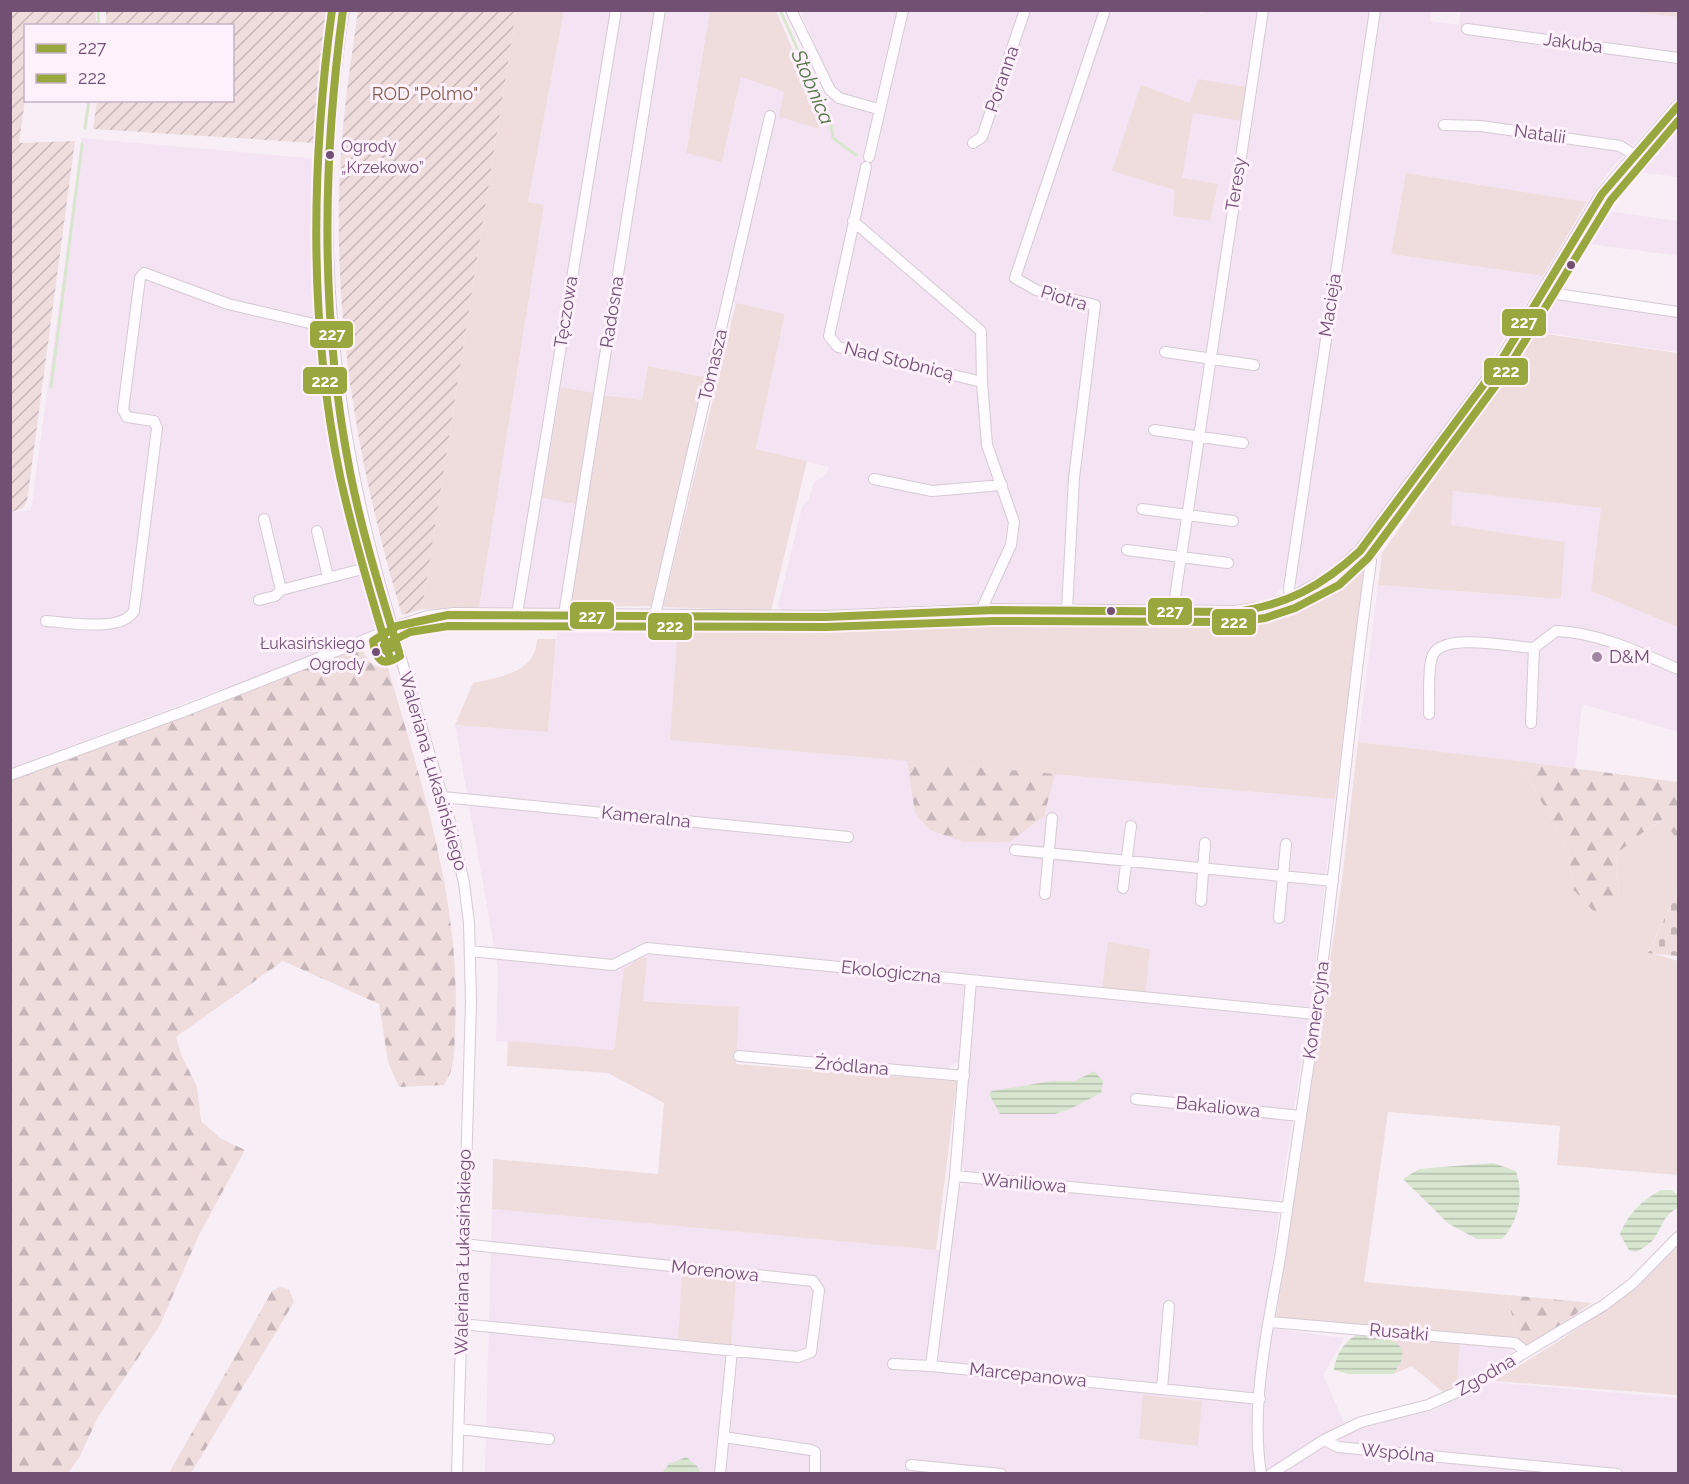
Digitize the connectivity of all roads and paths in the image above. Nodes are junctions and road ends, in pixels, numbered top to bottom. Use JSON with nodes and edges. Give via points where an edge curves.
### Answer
{"nodes":[{"id":1,"x":343,"y":10,"type":"edge"},
{"id":2,"x":616,"y":10,"type":"edge"},
{"id":3,"x":660,"y":10,"type":"edge"},
{"id":4,"x":791,"y":10,"type":"edge"},
{"id":5,"x":903,"y":10,"type":"edge"},
{"id":6,"x":1025,"y":10,"type":"edge"},
{"id":7,"x":1105,"y":10,"type":"edge"},
{"id":8,"x":1263,"y":10,"type":"edge"},
{"id":9,"x":1375,"y":10,"type":"edge"},
{"id":10,"x":1467,"y":29,"type":"dead end"},
{"id":11,"x":1678,"y":58,"type":"edge"},
{"id":12,"x":1678,"y":106,"type":"edge"},
{"id":13,"x":878,"y":109,"type":"junction"},
{"id":14,"x":770,"y":116,"type":"dead end"},
{"id":15,"x":1444,"y":124,"type":"dead end"},
{"id":16,"x":973,"y":143,"type":"dead end"},
{"id":17,"x":1634,"y":155,"type":"junction"},
{"id":18,"x":854,"y":221,"type":"junction"},
{"id":19,"x":1545,"y":288,"type":"junction"},
{"id":20,"x":1678,"y":312,"type":"edge"},
{"id":21,"x":331,"y":328,"type":"junction"},
{"id":22,"x":1165,"y":352,"type":"dead end"},
{"id":23,"x":1210,"y":358,"type":"junction"},
{"id":24,"x":1254,"y":365,"type":"dead end"},
{"id":25,"x":982,"y":382,"type":"junction"},
{"id":26,"x":1154,"y":430,"type":"dead end"},
{"id":27,"x":1199,"y":436,"type":"junction"},
{"id":28,"x":1243,"y":443,"type":"dead end"},
{"id":29,"x":874,"y":479,"type":"dead end"},
{"id":30,"x":1002,"y":485,"type":"junction"},
{"id":31,"x":1142,"y":508,"type":"dead end"},
{"id":32,"x":1187,"y":515,"type":"junction"},
{"id":33,"x":264,"y":519,"type":"dead end"},
{"id":34,"x":1233,"y":521,"type":"dead end"},
{"id":35,"x":317,"y":531,"type":"dead end"},
{"id":36,"x":1364,"y":547,"type":"junction"},
{"id":37,"x":1127,"y":550,"type":"dead end"},
{"id":38,"x":1181,"y":558,"type":"junction"},
{"id":39,"x":1228,"y":563,"type":"dead end"},
{"id":40,"x":374,"y":566,"type":"junction"},
{"id":41,"x":328,"y":577,"type":"junction"},
{"id":42,"x":281,"y":590,"type":"junction"},
{"id":43,"x":1290,"y":599,"type":"junction"},
{"id":44,"x":259,"y":600,"type":"dead end"},
{"id":45,"x":984,"y":610,"type":"junction"},
{"id":46,"x":1066,"y":610,"type":"junction"},
{"id":47,"x":1173,"y":611,"type":"junction"},
{"id":48,"x":517,"y":614,"type":"junction"},
{"id":49,"x":564,"y":615,"type":"junction"},
{"id":50,"x":656,"y":615,"type":"junction"},
{"id":51,"x":46,"y":621,"type":"dead end"},
{"id":52,"x":392,"y":628,"type":"junction"},
{"id":53,"x":1534,"y":648,"type":"junction"},
{"id":54,"x":1678,"y":669,"type":"edge"},
{"id":55,"x":1429,"y":714,"type":"dead end"},
{"id":56,"x":1531,"y":723,"type":"dead end"},
{"id":57,"x":10,"y":775,"type":"edge"},
{"id":58,"x":443,"y":797,"type":"junction"},
{"id":59,"x":1052,"y":818,"type":"dead end"},
{"id":60,"x":1131,"y":826,"type":"dead end"},
{"id":61,"x":848,"y":837,"type":"dead end"},
{"id":62,"x":1205,"y":843,"type":"dead end"},
{"id":63,"x":1286,"y":844,"type":"dead end"},
{"id":64,"x":1015,"y":850,"type":"dead end"},
{"id":65,"x":1048,"y":853,"type":"junction"},
{"id":66,"x":1126,"y":861,"type":"junction"},
{"id":67,"x":1203,"y":868,"type":"junction"},
{"id":68,"x":1282,"y":876,"type":"junction"},
{"id":69,"x":1333,"y":881,"type":"junction"},
{"id":70,"x":1123,"y":888,"type":"dead end"},
{"id":71,"x":1045,"y":894,"type":"dead end"},
{"id":72,"x":1201,"y":901,"type":"dead end"},
{"id":73,"x":1279,"y":918,"type":"dead end"},
{"id":74,"x":470,"y":951,"type":"junction"},
{"id":75,"x":971,"y":980,"type":"junction"},
{"id":76,"x":1315,"y":1014,"type":"junction"},
{"id":77,"x":739,"y":1056,"type":"dead end"},
{"id":78,"x":964,"y":1076,"type":"junction"},
{"id":79,"x":1136,"y":1099,"type":"dead end"},
{"id":80,"x":1300,"y":1116,"type":"junction"},
{"id":81,"x":956,"y":1176,"type":"junction"},
{"id":82,"x":1287,"y":1208,"type":"junction"},
{"id":83,"x":1678,"y":1237,"type":"edge"},
{"id":84,"x":463,"y":1244,"type":"junction"},
{"id":85,"x":1168,"y":1306,"type":"dead end"},
{"id":86,"x":1269,"y":1322,"type":"junction"},
{"id":87,"x":461,"y":1324,"type":"junction"},
{"id":88,"x":732,"y":1350,"type":"junction"},
{"id":89,"x":1526,"y":1352,"type":"junction"},
{"id":90,"x":893,"y":1364,"type":"dead end"},
{"id":91,"x":931,"y":1366,"type":"junction"},
{"id":92,"x":1162,"y":1389,"type":"junction"},
{"id":93,"x":1260,"y":1399,"type":"junction"},
{"id":94,"x":459,"y":1429,"type":"junction"},
{"id":95,"x":724,"y":1437,"type":"junction"},
{"id":96,"x":549,"y":1438,"type":"dead end"},
{"id":97,"x":1324,"y":1440,"type":"junction"},
{"id":98,"x":911,"y":1465,"type":"dead end"},
{"id":99,"x":458,"y":1473,"type":"edge"},
{"id":100,"x":720,"y":1473,"type":"edge"},
{"id":101,"x":815,"y":1473,"type":"edge"},
{"id":102,"x":1000,"y":1473,"type":"edge"},
{"id":103,"x":1261,"y":1473,"type":"edge"},
{"id":104,"x":1271,"y":1473,"type":"edge"},
{"id":105,"x":1617,"y":1473,"type":"edge"}],
"edges":[{"from":1,"to":21,"type":"street","name":"Waleriana Łukasińskiego","via":[[327,177],[326,256]]},
{"from":2,"to":48,"type":"street","name":"Tęczowa"},
{"from":3,"to":49,"type":"street","name":"Radosna"},
{"from":4,"to":13,"type":"street","via":[[830,90],[839,98]]},
{"from":5,"to":13,"type":"street","name":"Nad Stobnicą"},
{"from":6,"to":16,"type":"street","name":"Poranna","via":[[982,137]]},
{"from":7,"to":46,"type":"street","name":"Piotra","via":[[1015,278],[1036,290],[1095,305],[1074,478]]},
{"from":8,"to":23,"type":"street","name":"Teresy"},
{"from":9,"to":43,"type":"street","name":"Macieja","via":[[1311,432]]},
{"from":10,"to":11,"type":"street","name":"Jakuba"},
{"from":12,"to":17,"type":"street"},
{"from":13,"to":18,"type":"street","name":"Nad Stobnicą"},
{"from":14,"to":50,"type":"street","name":"Tomasza"},
{"from":15,"to":17,"type":"street","name":"Natalii","via":[[1620,146]]},
{"from":17,"to":19,"type":"street","via":[[1596,203]]},
{"from":18,"to":25,"type":"street","name":"Nad Stobnicą","via":[[981,331]]},
{"from":18,"to":25,"type":"street","name":"Nad Stobnicą","via":[[829,336],[838,348]]},
{"from":19,"to":20,"type":"street","via":[[1557,294]]},
{"from":19,"to":36,"type":"street","via":[[1499,364]]},
{"from":21,"to":40,"type":"street","name":"Waleriana Łukasińskiego","via":[[350,471]]},
{"from":21,"to":51,"type":"street","via":[[228,304],[144,273],[140,278],[123,410],[127,417],[154,421],[157,428],[134,611],[115,625]]},
{"from":22,"to":23,"type":"street"},
{"from":23,"to":24,"type":"street"},
{"from":23,"to":27,"type":"street","name":"Teresy"},
{"from":25,"to":30,"type":"street","name":"Nad Stobnicą","via":[[987,445]]},
{"from":26,"to":27,"type":"street"},
{"from":27,"to":28,"type":"street"},
{"from":27,"to":32,"type":"street","name":"Teresy"},
{"from":29,"to":30,"type":"street","via":[[932,491]]},
{"from":30,"to":45,"type":"street","name":"Nad Stobnicą","via":[[1014,522],[1014,536]]},
{"from":31,"to":32,"type":"street"},
{"from":32,"to":34,"type":"street"},
{"from":32,"to":38,"type":"street","name":"Teresy"},
{"from":33,"to":42,"type":"street"},
{"from":35,"to":41,"type":"street"},
{"from":36,"to":43,"type":"street","via":[[1338,573]]},
{"from":36,"to":69,"type":"street","name":"Komercyjna","via":[[1371,561]]},
{"from":37,"to":38,"type":"street"},
{"from":38,"to":39,"type":"street"},
{"from":38,"to":47,"type":"street","name":"Teresy"},
{"from":40,"to":41,"type":"street"},
{"from":40,"to":52,"type":"street","name":"Waleriana Łukasińskiego"},
{"from":41,"to":42,"type":"street"},
{"from":42,"to":44,"type":"street","via":[[276,596]]},
{"from":43,"to":47,"type":"street","via":[[1246,611]]},
{"from":45,"to":46,"type":"street"},
{"from":45,"to":50,"type":"street","via":[[841,617]]},
{"from":46,"to":47,"type":"street"},
{"from":48,"to":49,"type":"street"},
{"from":48,"to":52,"type":"street","via":[[442,615]]},
{"from":49,"to":50,"type":"street"},
{"from":52,"to":57,"type":"street"},
{"from":52,"to":58,"type":"street","name":"Waleriana Łukasińskiego"},
{"from":53,"to":54,"type":"street","via":[[1556,631],[1567,631]]},
{"from":53,"to":55,"type":"street","via":[[1455,641],[1441,647],[1431,659]]},
{"from":53,"to":56,"type":"street"},
{"from":58,"to":61,"type":"street","name":"Kameralna"},
{"from":58,"to":74,"type":"street","name":"Waleriana Łukasińskiego","via":[[464,883]]},
{"from":59,"to":65,"type":"street"},
{"from":60,"to":66,"type":"street"},
{"from":62,"to":67,"type":"street"},
{"from":63,"to":68,"type":"street"},
{"from":64,"to":65,"type":"street"},
{"from":65,"to":66,"type":"street"},
{"from":65,"to":71,"type":"street"},
{"from":66,"to":67,"type":"street"},
{"from":66,"to":70,"type":"street"},
{"from":67,"to":68,"type":"street"},
{"from":67,"to":72,"type":"street"},
{"from":68,"to":69,"type":"street"},
{"from":68,"to":73,"type":"street"},
{"from":69,"to":76,"type":"street","name":"Komercyjna"},
{"from":74,"to":75,"type":"street","name":"Ekologiczna","via":[[613,965],[647,948]]},
{"from":74,"to":84,"type":"street","name":"Waleriana Łukasińskiego"},
{"from":75,"to":76,"type":"street","name":"Ekologiczna"},
{"from":75,"to":78,"type":"street","name":"Waniliowa"},
{"from":76,"to":80,"type":"street","name":"Komercyjna"},
{"from":77,"to":78,"type":"street","name":"Źródlana"},
{"from":78,"to":81,"type":"street","name":"Waniliowa"},
{"from":79,"to":80,"type":"street","name":"Bakaliowa"},
{"from":80,"to":82,"type":"street","name":"Komercyjna"},
{"from":81,"to":82,"type":"street","name":"Waniliowa"},
{"from":81,"to":91,"type":"street"},
{"from":82,"to":86,"type":"street","name":"Komercyjna"},
{"from":83,"to":89,"type":"street","name":"Zgodna","via":[[1634,1283]]},
{"from":84,"to":87,"type":"street","name":"Waleriana Łukasińskiego"},
{"from":84,"to":88,"type":"street","name":"Morenowa","via":[[813,1281],[817,1285],[811,1352],[805,1356]]},
{"from":85,"to":92,"type":"street"},
{"from":86,"to":89,"type":"street","name":"Rusałki","via":[[1515,1343]]},
{"from":86,"to":93,"type":"street","name":"Komercyjna"},
{"from":87,"to":88,"type":"street","name":"Morenowa"},
{"from":87,"to":94,"type":"street","name":"Waleriana Łukasińskiego"},
{"from":88,"to":95,"type":"street"},
{"from":89,"to":97,"type":"street","name":"Zgodna","via":[[1444,1399],[1361,1422]]},
{"from":90,"to":91,"type":"street","name":"Marcepanowa"},
{"from":91,"to":92,"type":"street","name":"Marcepanowa"},
{"from":92,"to":93,"type":"street","name":"Marcepanowa"},
{"from":93,"to":103,"type":"street","name":"Komercyjna"},
{"from":94,"to":96,"type":"street"},
{"from":94,"to":99,"type":"street","name":"Waleriana Łukasińskiego"},
{"from":95,"to":100,"type":"street"},
{"from":95,"to":101,"type":"street","via":[[811,1450],[816,1457]]},
{"from":97,"to":104,"type":"street","name":"Zgodna"},
{"from":97,"to":105,"type":"street","name":"Wspólna","via":[[1338,1447]]},
{"from":98,"to":102,"type":"street"}]}
